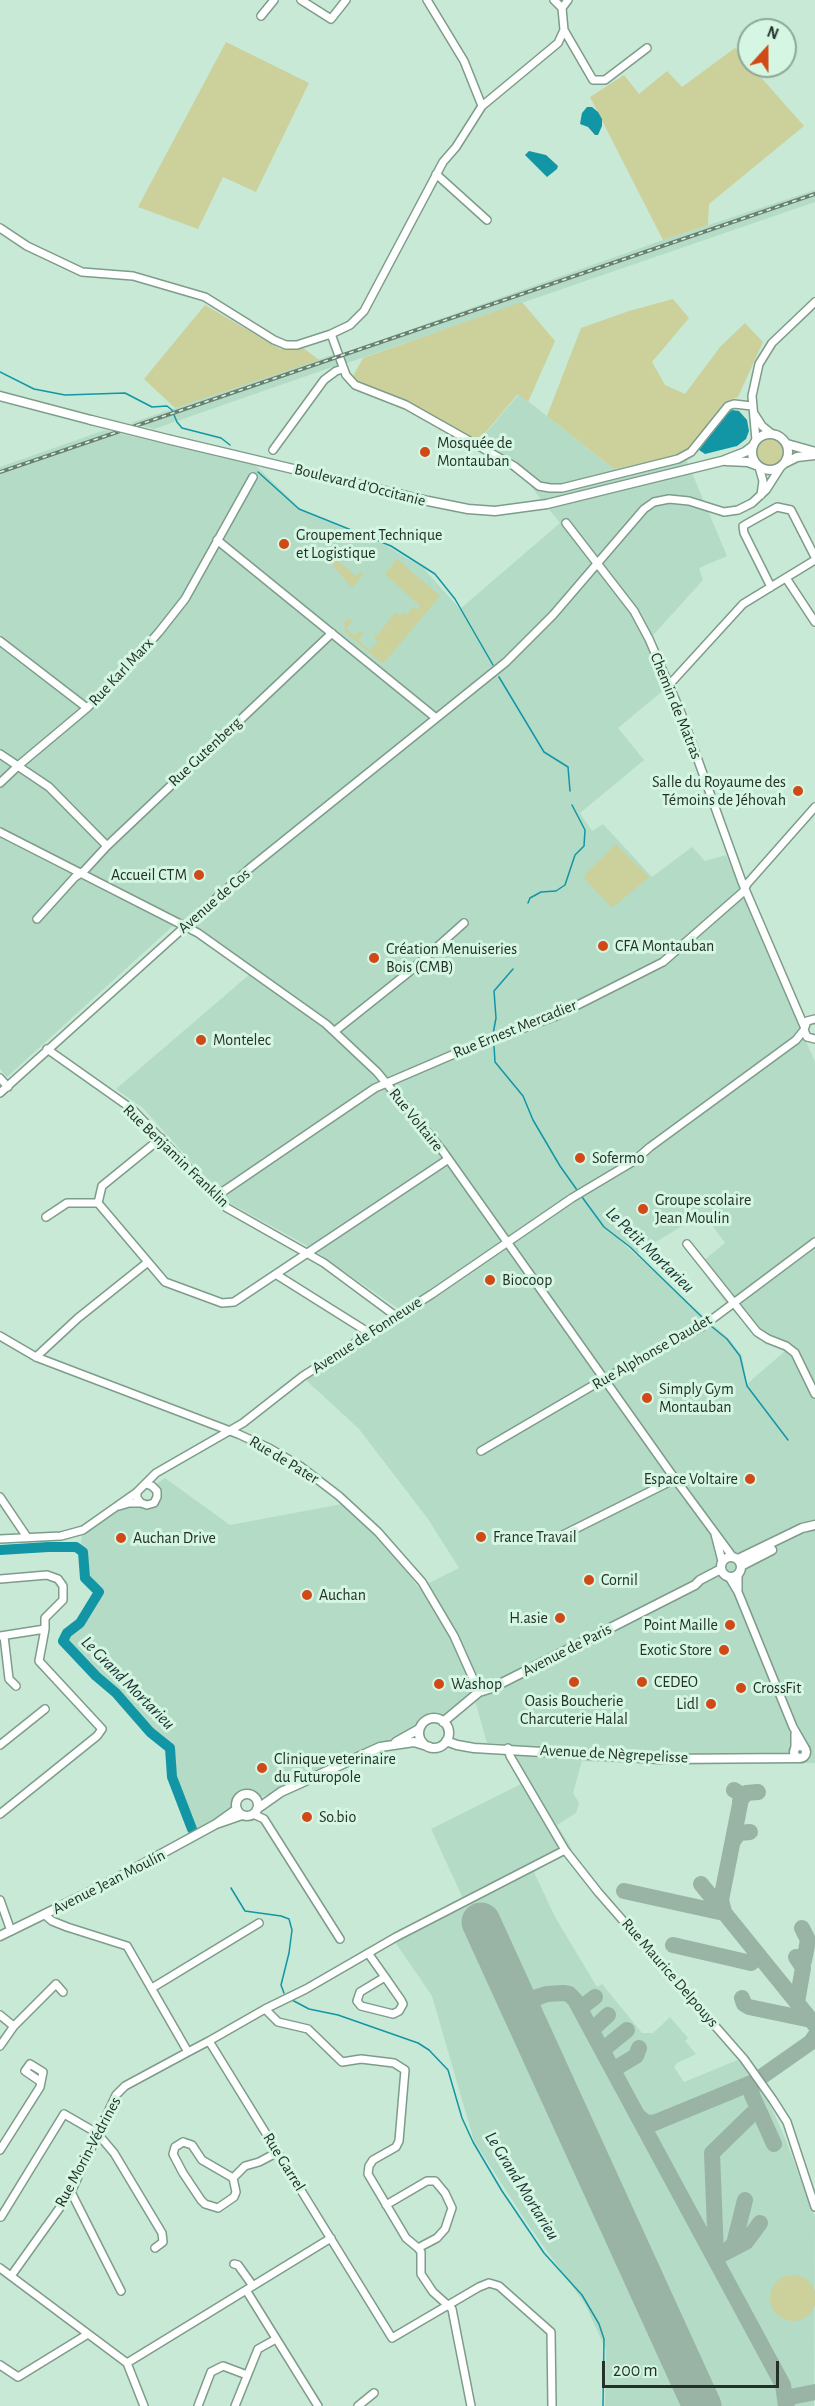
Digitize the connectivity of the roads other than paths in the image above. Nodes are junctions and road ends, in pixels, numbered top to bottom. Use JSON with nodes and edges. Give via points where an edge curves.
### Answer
{"nodes":[{"id":1,"x":274,"y":0,"type":"edge"},
{"id":2,"x":301,"y":0,"type":"edge"},
{"id":3,"x":346,"y":0,"type":"edge"},
{"id":4,"x":427,"y":0,"type":"edge"},
{"id":5,"x":554,"y":0,"type":"edge"},
{"id":6,"x":568,"y":0,"type":"edge"},
{"id":7,"x":562,"y":8,"type":"junction"},
{"id":8,"x":261,"y":16,"type":"dead end"},
{"id":9,"x":564,"y":30,"type":"junction"},
{"id":10,"x":647,"y":48,"type":"dead end"},
{"id":11,"x":482,"y":106,"type":"junction"},
{"id":12,"x":436,"y":174,"type":"junction"},
{"id":13,"x":487,"y":220,"type":"dead end"},
{"id":14,"x":0,"y":228,"type":"edge"},
{"id":15,"x":815,"y":302,"type":"edge"},
{"id":16,"x":331,"y":334,"type":"junction"},
{"id":17,"x":343,"y":369,"type":"junction"},
{"id":18,"x":0,"y":396,"type":"edge"},
{"id":19,"x":753,"y":408,"type":"junction"},
{"id":20,"x":772,"y":434,"type":"junction"},
{"id":21,"x":754,"y":443,"type":"junction"},
{"id":22,"x":787,"y":444,"type":"junction"},
{"id":23,"x":273,"y":450,"type":"dead end"},
{"id":24,"x":815,"y":453,"type":"edge"},
{"id":25,"x":722,"y":461,"type":"junction"},
{"id":26,"x":758,"y":466,"type":"junction"},
{"id":27,"x":783,"y":466,"type":"junction"},
{"id":28,"x":253,"y":477,"type":"dead end"},
{"id":29,"x":761,"y":495,"type":"junction"},
{"id":30,"x":566,"y":524,"type":"dead end"},
{"id":31,"x":217,"y":540,"type":"junction"},
{"id":32,"x":815,"y":559,"type":"edge"},
{"id":33,"x":597,"y":565,"type":"junction"},
{"id":34,"x":786,"y":578,"type":"junction"},
{"id":35,"x":771,"y":587,"type":"junction"},
{"id":36,"x":815,"y":622,"type":"edge"},
{"id":37,"x":332,"y":633,"type":"junction"},
{"id":38,"x":0,"y":641,"type":"edge"},
{"id":39,"x":669,"y":685,"type":"junction"},
{"id":40,"x":87,"y":708,"type":"junction"},
{"id":41,"x":436,"y":718,"type":"junction"},
{"id":42,"x":0,"y":754,"type":"edge"},
{"id":43,"x":19,"y":765,"type":"junction"},
{"id":44,"x":0,"y":783,"type":"edge"},
{"id":45,"x":815,"y":807,"type":"edge"},
{"id":46,"x":0,"y":832,"type":"edge"},
{"id":47,"x":107,"y":846,"type":"junction"},
{"id":48,"x":80,"y":873,"type":"junction"},
{"id":49,"x":745,"y":888,"type":"junction"},
{"id":50,"x":37,"y":919,"type":"dead end"},
{"id":51,"x":464,"y":923,"type":"dead end"},
{"id":52,"x":186,"y":925,"type":"junction"},
{"id":53,"x":796,"y":1006,"type":"junction"},
{"id":54,"x":813,"y":1019,"type":"edge"},
{"id":55,"x":335,"y":1031,"type":"junction"},
{"id":56,"x":809,"y":1036,"type":"edge"},
{"id":57,"x":47,"y":1049,"type":"junction"},
{"id":58,"x":0,"y":1078,"type":"edge"},
{"id":59,"x":386,"y":1083,"type":"junction"},
{"id":60,"x":8,"y":1087,"type":"junction"},
{"id":61,"x":0,"y":1093,"type":"edge"},
{"id":62,"x":161,"y":1138,"type":"junction"},
{"id":63,"x":447,"y":1160,"type":"junction"},
{"id":64,"x":215,"y":1197,"type":"junction"},
{"id":65,"x":98,"y":1203,"type":"junction"},
{"id":66,"x":46,"y":1217,"type":"dead end"},
{"id":67,"x":815,"y":1242,"type":"edge"},
{"id":68,"x":507,"y":1243,"type":"junction"},
{"id":69,"x":687,"y":1244,"type":"dead end"},
{"id":70,"x":309,"y":1254,"type":"junction"},
{"id":71,"x":148,"y":1262,"type":"junction"},
{"id":72,"x":277,"y":1275,"type":"junction"},
{"id":73,"x":734,"y":1303,"type":"junction"},
{"id":74,"x":397,"y":1317,"type":"junction"},
{"id":75,"x":371,"y":1334,"type":"junction"},
{"id":76,"x":0,"y":1336,"type":"edge"},
{"id":77,"x":36,"y":1357,"type":"junction"},
{"id":78,"x":604,"y":1379,"type":"junction"},
{"id":79,"x":815,"y":1394,"type":"edge"},
{"id":80,"x":230,"y":1431,"type":"junction"},
{"id":81,"x":481,"y":1451,"type":"dead end"},
{"id":82,"x":162,"y":1470,"type":"junction"},
{"id":83,"x":675,"y":1479,"type":"junction"},
{"id":84,"x":146,"y":1484,"type":"junction"},
{"id":85,"x":137,"y":1491,"type":"junction"},
{"id":86,"x":157,"y":1491,"type":"junction"},
{"id":87,"x":0,"y":1497,"type":"edge"},
{"id":88,"x":141,"y":1503,"type":"junction"},
{"id":89,"x":114,"y":1508,"type":"junction"},
{"id":90,"x":813,"y":1526,"type":"edge"},
{"id":91,"x":715,"y":1534,"type":"junction"},
{"id":92,"x":561,"y":1536,"type":"dead end"},
{"id":93,"x":27,"y":1537,"type":"junction"},
{"id":94,"x":0,"y":1539,"type":"edge"},
{"id":95,"x":737,"y":1560,"type":"junction"},
{"id":96,"x":727,"y":1571,"type":"junction"},
{"id":97,"x":0,"y":1579,"type":"edge"},
{"id":98,"x":45,"y":1629,"type":"junction"},
{"id":99,"x":2,"y":1636,"type":"edge"},
{"id":100,"x":16,"y":1686,"type":"dead end"},
{"id":101,"x":479,"y":1692,"type":"junction"},
{"id":102,"x":45,"y":1710,"type":"dead end"},
{"id":103,"x":443,"y":1722,"type":"junction"},
{"id":104,"x":419,"y":1729,"type":"junction"},
{"id":105,"x":446,"y":1741,"type":"junction"},
{"id":106,"x":393,"y":1744,"type":"junction"},
{"id":107,"x":0,"y":1745,"type":"edge"},
{"id":108,"x":430,"y":1747,"type":"junction"},
{"id":109,"x":508,"y":1748,"type":"junction"},
{"id":110,"x":800,"y":1751,"type":"junction"},
{"id":111,"x":815,"y":1751,"type":"edge"},
{"id":112,"x":815,"y":1758,"type":"edge"},
{"id":113,"x":281,"y":1792,"type":"junction"},
{"id":114,"x":255,"y":1798,"type":"junction"},
{"id":115,"x":239,"y":1812,"type":"junction"},
{"id":116,"x":255,"y":1812,"type":"junction"},
{"id":117,"x":0,"y":1814,"type":"edge"},
{"id":118,"x":565,"y":1850,"type":"junction"},
{"id":119,"x":0,"y":1900,"type":"edge"},
{"id":120,"x":45,"y":1915,"type":"junction"},
{"id":121,"x":258,"y":1923,"type":"dead end"},
{"id":122,"x":11,"y":1931,"type":"junction"},
{"id":123,"x":0,"y":1936,"type":"edge"},
{"id":124,"x":340,"y":1939,"type":"dead end"},
{"id":125,"x":368,"y":1953,"type":"junction"},
{"id":126,"x":385,"y":1977,"type":"junction"},
{"id":127,"x":152,"y":1988,"type":"junction"},
{"id":128,"x":63,"y":1992,"type":"dead end"},
{"id":129,"x":265,"y":2008,"type":"junction"},
{"id":130,"x":0,"y":2015,"type":"edge"},
{"id":131,"x":12,"y":2025,"type":"junction"},
{"id":132,"x":209,"y":2041,"type":"junction"},
{"id":133,"x":0,"y":2046,"type":"edge"},
{"id":134,"x":188,"y":2052,"type":"junction"},
{"id":135,"x":41,"y":2082,"type":"dead end"},
{"id":136,"x":97,"y":2133,"type":"junction"},
{"id":137,"x":0,"y":2150,"type":"edge"},
{"id":138,"x":278,"y":2152,"type":"junction"},
{"id":139,"x":233,"y":2178,"type":"junction"},
{"id":140,"x":71,"y":2192,"type":"junction"},
{"id":141,"x":386,"y":2205,"type":"junction"},
{"id":142,"x":815,"y":2206,"type":"edge"},
{"id":143,"x":0,"y":2216,"type":"edge"},
{"id":144,"x":331,"y":2238,"type":"junction"},
{"id":145,"x":155,"y":2248,"type":"dead end"},
{"id":146,"x":418,"y":2248,"type":"junction"},
{"id":147,"x":234,"y":2264,"type":"dead end"},
{"id":148,"x":0,"y":2268,"type":"edge"},
{"id":149,"x":11,"y":2276,"type":"junction"},
{"id":150,"x":249,"y":2288,"type":"junction"},
{"id":151,"x":121,"y":2291,"type":"dead end"},
{"id":152,"x":448,"y":2305,"type":"junction"},
{"id":153,"x":88,"y":2334,"type":"junction"},
{"id":154,"x":276,"y":2339,"type":"junction"},
{"id":155,"x":127,"y":2363,"type":"junction"},
{"id":156,"x":0,"y":2365,"type":"edge"},
{"id":157,"x":247,"y":2375,"type":"junction"},
{"id":158,"x":374,"y":2393,"type":"dead end"},
{"id":159,"x":144,"y":2406,"type":"edge"},
{"id":160,"x":198,"y":2406,"type":"edge"},
{"id":161,"x":235,"y":2406,"type":"edge"},
{"id":162,"x":318,"y":2406,"type":"edge"},
{"id":163,"x":358,"y":2406,"type":"edge"},
{"id":164,"x":471,"y":2406,"type":"edge"},
{"id":165,"x":552,"y":2406,"type":"edge"}],
"edges":[{"from":1,"to":8,"type":"street"},
{"from":2,"to":3,"type":"street","via":[[331,19]]},
{"from":4,"to":11,"type":"street","via":[[464,62]]},
{"from":5,"to":7,"type":"street"},
{"from":6,"to":7,"type":"street"},
{"from":7,"to":9,"type":"street"},
{"from":9,"to":10,"type":"street","via":[[593,80],[605,80]]},
{"from":9,"to":11,"type":"street","via":[[558,43]]},
{"from":11,"to":12,"type":"street"},
{"from":12,"to":13,"type":"street"},
{"from":12,"to":16,"type":"street","via":[[364,311],[355,321]]},
{"from":14,"to":16,"type":"street","via":[[27,246],[82,272],[133,276],[205,297],[286,345]]},
{"from":15,"to":19,"type":"street","via":[[767,350],[755,375]]},
{"from":16,"to":17,"type":"street"},
{"from":17,"to":19,"type":"street","via":[[355,385],[415,411],[514,465],[539,486],[562,488],[678,459],[691,452],[728,406]]},
{"from":17,"to":23,"type":"street","via":[[324,381]]},
{"from":18,"to":25,"type":"main road","name":"Boulevard d'Occitanie","bridge":true,"via":[[428,501],[481,510],[536,507]]},
{"from":19,"to":20,"type":"street","via":[[759,423]]},
{"from":19,"to":21,"type":"street"},
{"from":20,"to":21,"type":"main road","via":[[763,435]]},
{"from":20,"to":22,"type":"main road"},
{"from":21,"to":25,"type":"main road","name":"Boulevard d'Occitanie","via":[[745,452]]},
{"from":21,"to":26,"type":"main road","via":[[752,454]]},
{"from":22,"to":24,"type":"main road"},
{"from":22,"to":27,"type":"main road","via":[[788,456]]},
{"from":24,"to":27,"type":"main road","via":[[797,457]]},
{"from":25,"to":26,"type":"main road","name":"Boulevard d'Occitanie","via":[[744,461]]},
{"from":26,"to":27,"type":"main road","via":[[770,471]]},
{"from":26,"to":29,"type":"street","via":[[763,481]]},
{"from":27,"to":29,"type":"street"},
{"from":28,"to":31,"type":"street","name":"Rue Karl Marx"},
{"from":29,"to":33,"type":"street","name":"Avenue de Cos","via":[[731,512],[689,501],[654,502]]},
{"from":30,"to":33,"type":"street","name":"Chemin de Matras"},
{"from":31,"to":37,"type":"street"},
{"from":31,"to":40,"type":"street","name":"Rue Karl Marx","via":[[185,599],[127,668]]},
{"from":32,"to":34,"type":"street"},
{"from":32,"to":35,"type":"street","via":[[790,510],[777,507],[743,526]]},
{"from":33,"to":39,"type":"street","name":"Chemin de Matras","via":[[641,621]]},
{"from":33,"to":41,"type":"street","name":"Avenue de Cos","via":[[506,662]]},
{"from":34,"to":35,"type":"street"},
{"from":34,"to":36,"type":"street"},
{"from":35,"to":39,"type":"street","via":[[743,604]]},
{"from":37,"to":41,"type":"street"},
{"from":37,"to":47,"type":"street","name":"Rue Gutenberg"},
{"from":38,"to":40,"type":"street"},
{"from":39,"to":49,"type":"street","name":"Chemin de Matras"},
{"from":40,"to":43,"type":"street","name":"Rue Karl Marx"},
{"from":41,"to":52,"type":"street","name":"Avenue de Cos","via":[[250,868]]},
{"from":42,"to":43,"type":"street"},
{"from":43,"to":44,"type":"street","name":"Rue Karl Marx"},
{"from":43,"to":47,"type":"street","via":[[49,787]]},
{"from":45,"to":49,"type":"street","name":"Rue Ernest Mercadier"},
{"from":46,"to":48,"type":"street","name":"Rue Voltaire"},
{"from":47,"to":48,"type":"street","name":"Rue Gutenberg"},
{"from":48,"to":50,"type":"street","name":"Rue Gutenberg"},
{"from":48,"to":52,"type":"street","name":"Rue Voltaire"},
{"from":49,"to":53,"type":"street","name":"Chemin de Matras"},
{"from":49,"to":59,"type":"street","name":"Rue Ernest Mercadier","via":[[663,962],[556,1016]]},
{"from":51,"to":55,"type":"street"},
{"from":52,"to":55,"type":"street","name":"Rue Voltaire"},
{"from":52,"to":57,"type":"street","name":"Avenue de Cos"},
{"from":53,"to":54,"type":"street","name":"Chemin de Matras"},
{"from":53,"to":56,"type":"street","name":"Chemin de Matras"},
{"from":54,"to":56,"type":"street","name":"Avenue de Fonneuve"},
{"from":55,"to":59,"type":"street","name":"Rue Voltaire"},
{"from":56,"to":68,"type":"street","name":"Avenue de Fonneuve","via":[[796,1040],[634,1161]]},
{"from":57,"to":60,"type":"street","name":"Avenue de Cos"},
{"from":57,"to":62,"type":"street","name":"Rue Benjamin Franklin","via":[[132,1109]]},
{"from":58,"to":60,"type":"street"},
{"from":59,"to":63,"type":"street","name":"Rue Voltaire"},
{"from":59,"to":64,"type":"street","name":"Rue Ernest Mercadier"},
{"from":60,"to":61,"type":"street","name":"Avenue de Cos"},
{"from":62,"to":64,"type":"street","name":"Rue Benjamin Franklin"},
{"from":62,"to":65,"type":"street","via":[[102,1186]]},
{"from":63,"to":68,"type":"street","name":"Rue Voltaire"},
{"from":63,"to":70,"type":"street"},
{"from":64,"to":70,"type":"street","name":"Rue Benjamin Franklin","via":[[227,1208]]},
{"from":65,"to":66,"type":"street","via":[[67,1203]]},
{"from":65,"to":71,"type":"street"},
{"from":67,"to":73,"type":"street","name":"Rue Alphonse Daudet"},
{"from":68,"to":74,"type":"street","name":"Avenue de Fonneuve"},
{"from":68,"to":78,"type":"street","name":"Rue Voltaire"},
{"from":69,"to":73,"type":"street"},
{"from":70,"to":72,"type":"street"},
{"from":70,"to":74,"type":"street","name":"Rue Benjamin Franklin"},
{"from":71,"to":72,"type":"street","via":[[165,1282],[222,1303],[234,1302]]},
{"from":71,"to":77,"type":"street"},
{"from":72,"to":75,"type":"street"},
{"from":73,"to":78,"type":"street","name":"Rue Alphonse Daudet","via":[[683,1338]]},
{"from":73,"to":79,"type":"street","via":[[762,1336],[795,1353]]},
{"from":74,"to":75,"type":"street","name":"Avenue de Fonneuve"},
{"from":75,"to":80,"type":"street","name":"Avenue de Fonneuve","via":[[303,1376]]},
{"from":76,"to":77,"type":"street","name":"Rue de Pater"},
{"from":77,"to":80,"type":"street","name":"Rue de Pater"},
{"from":78,"to":81,"type":"street","name":"Rue Alphonse Daudet"},
{"from":78,"to":83,"type":"street","name":"Rue Voltaire"},
{"from":80,"to":82,"type":"street","name":"Avenue de Fonneuve"},
{"from":80,"to":101,"type":"street","name":"Rue de Pater","via":[[300,1466],[378,1532],[427,1589]]},
{"from":82,"to":84,"type":"street","name":"Avenue de Fonneuve"},
{"from":82,"to":86,"type":"street","via":[[157,1478]]},
{"from":83,"to":91,"type":"street","name":"Rue Voltaire"},
{"from":83,"to":92,"type":"street"},
{"from":84,"to":85,"type":"street","name":"Avenue de Fonneuve"},
{"from":84,"to":86,"type":"street"},
{"from":85,"to":88,"type":"street"},
{"from":85,"to":89,"type":"street","name":"Avenue de Fonneuve"},
{"from":86,"to":88,"type":"street","name":"Avenue de Fonneuve","via":[[154,1503]]},
{"from":87,"to":93,"type":"street"},
{"from":88,"to":89,"type":"street","name":"Avenue de Fonneuve"},
{"from":89,"to":93,"type":"street","name":"Avenue de Fonneuve","via":[[82,1530],[61,1536]]},
{"from":90,"to":95,"type":"main road","via":[[805,1533]]},
{"from":91,"to":95,"type":"street","name":"Rue Voltaire"},
{"from":91,"to":96,"type":"street","name":"Rue Voltaire"},
{"from":93,"to":94,"type":"street","name":"Avenue de Fonneuve"},
{"from":95,"to":96,"type":"main road","name":"Avenue de Paris"},
{"from":95,"to":96,"type":"main road"},
{"from":96,"to":101,"type":"main road","name":"Avenue de Paris"},
{"from":96,"to":110,"type":"street","name":"Rue Voltaire"},
{"from":97,"to":98,"type":"street","via":[[47,1575],[58,1579],[63,1586],[63,1600],[45,1618]]},
{"from":98,"to":99,"type":"street"},
{"from":98,"to":117,"type":"street","via":[[39,1661],[102,1729]]},
{"from":99,"to":100,"type":"street","via":[[9,1679]]},
{"from":101,"to":103,"type":"main road","name":"Avenue de Paris"},
{"from":102,"to":107,"type":"street"},
{"from":103,"to":104,"type":"main road","via":[[429,1719]]},
{"from":103,"to":105,"type":"main road","via":[[448,1729]]},
{"from":104,"to":106,"type":"main road"},
{"from":104,"to":108,"type":"main road","via":[[420,1738]]},
{"from":105,"to":108,"type":"main road","via":[[439,1747]]},
{"from":105,"to":109,"type":"main road","name":"Avenue de Nègrepelisse","via":[[474,1748]]},
{"from":106,"to":108,"type":"main road","via":[[414,1742]]},
{"from":106,"to":113,"type":"main road"},
{"from":109,"to":110,"type":"main road","name":"Avenue de Nègrepelisse","via":[[661,1759],[783,1758]]},
{"from":109,"to":118,"type":"street","name":"Rue Maurice Delpouys"},
{"from":110,"to":111,"type":"main road","name":"Avenue de Nègrepelisse"},
{"from":110,"to":112,"type":"main road","name":"Avenue de Nègrepelisse"},
{"from":113,"to":114,"type":"main road"},
{"from":113,"to":116,"type":"main road"},
{"from":114,"to":115,"type":"main road","via":[[243,1795],[238,1799]]},
{"from":114,"to":116,"type":"main road"},
{"from":115,"to":116,"type":"main road"},
{"from":115,"to":120,"type":"main road","name":"Avenue Jean Moulin"},
{"from":116,"to":124,"type":"street","via":[[264,1819]]},
{"from":118,"to":125,"type":"street"},
{"from":118,"to":142,"type":"street","name":"Rue Maurice Delpouys","via":[[750,2065],[787,2122]]},
{"from":119,"to":122,"type":"street"},
{"from":120,"to":122,"type":"main road","name":"Avenue Jean Moulin"},
{"from":120,"to":127,"type":"street","via":[[52,1921],[127,1946]]},
{"from":121,"to":127,"type":"street"},
{"from":122,"to":123,"type":"main road","name":"Avenue Jean Moulin"},
{"from":125,"to":126,"type":"street"},
{"from":125,"to":129,"type":"street"},
{"from":126,"to":126,"type":"street","via":[[403,2004],[393,2014],[361,2006],[357,2001],[360,1992]]},
{"from":127,"to":134,"type":"street"},
{"from":128,"to":131,"type":"street","via":[[56,1984]]},
{"from":129,"to":132,"type":"street"},
{"from":129,"to":141,"type":"street","via":[[278,2022],[308,2029],[342,2062],[361,2059],[394,2063],[405,2070],[399,2141],[369,2166],[368,2174]]},
{"from":130,"to":131,"type":"street"},
{"from":131,"to":133,"type":"street"},
{"from":132,"to":134,"type":"street"},
{"from":132,"to":138,"type":"street","name":"Rue Garrel"},
{"from":134,"to":136,"type":"street","name":"Rue Morin-Védrines","via":[[125,2086],[116,2095]]},
{"from":135,"to":137,"type":"street"},
{"from":136,"to":140,"type":"street","name":"Rue Morin-Védrines"},
{"from":136,"to":143,"type":"street","via":[[64,2114]]},
{"from":136,"to":145,"type":"street","via":[[114,2152],[162,2233],[163,2242]]},
{"from":138,"to":139,"type":"street","via":[[245,2166]]},
{"from":138,"to":144,"type":"street","name":"Rue Garrel"},
{"from":139,"to":139,"type":"street","via":[[202,2160],[188,2142],[177,2144],[173,2150],[183,2173],[205,2204],[218,2208],[234,2197]]},
{"from":140,"to":149,"type":"street","name":"Rue Morin-Védrines"},
{"from":140,"to":151,"type":"street"},
{"from":141,"to":146,"type":"street","via":[[406,2238]]},
{"from":141,"to":146,"type":"street","via":[[427,2181],[435,2181],[445,2193],[452,2208],[445,2229]]},
{"from":144,"to":150,"type":"street"},
{"from":144,"to":152,"type":"street","name":"Rue Garrel","via":[[392,2338]]},
{"from":146,"to":152,"type":"street","via":[[421,2274]]},
{"from":147,"to":150,"type":"street"},
{"from":148,"to":149,"type":"street"},
{"from":149,"to":153,"type":"street"},
{"from":150,"to":154,"type":"street"},
{"from":150,"to":155,"type":"street"},
{"from":152,"to":164,"type":"street"},
{"from":152,"to":165,"type":"street","via":[[489,2283],[499,2286],[551,2332]]},
{"from":153,"to":155,"type":"street"},
{"from":153,"to":156,"type":"street","via":[[18,2377]]},
{"from":154,"to":157,"type":"street","via":[[258,2349]]},
{"from":154,"to":162,"type":"street"},
{"from":155,"to":159,"type":"street"},
{"from":157,"to":160,"type":"street","via":[[223,2366],[211,2372]]},
{"from":157,"to":161,"type":"street"},
{"from":158,"to":163,"type":"street"}]}
